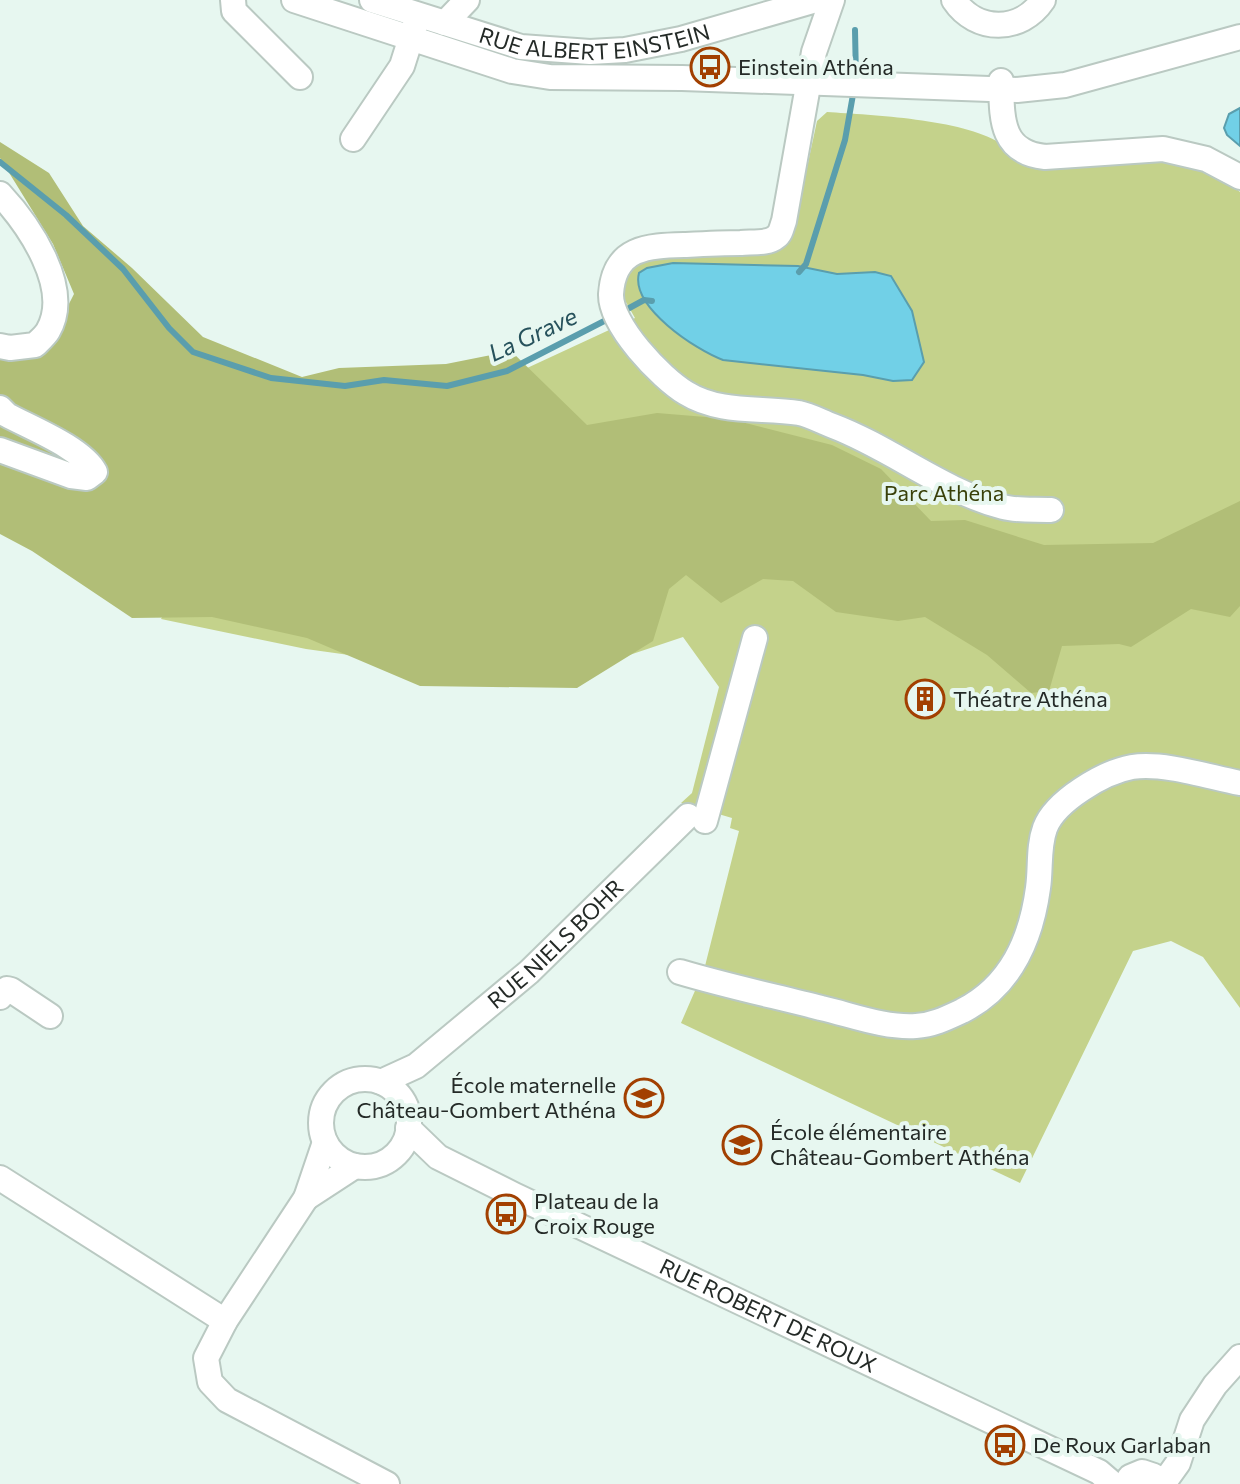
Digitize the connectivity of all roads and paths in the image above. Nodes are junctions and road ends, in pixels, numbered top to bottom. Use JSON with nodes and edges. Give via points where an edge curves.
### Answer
{"nodes":[{"id":1,"x":233,"y":0,"type":"edge"},
{"id":2,"x":294,"y":0,"type":"edge"},
{"id":3,"x":372,"y":0,"type":"edge"},
{"id":4,"x":467,"y":0,"type":"edge"},
{"id":5,"x":816,"y":0,"type":"edge"},
{"id":6,"x":832,"y":0,"type":"edge"},
{"id":7,"x":933,"y":0,"type":"edge"},
{"id":8,"x":1043,"y":0,"type":"edge"},
{"id":9,"x":957,"y":4,"type":"edge"},
{"id":10,"x":418,"y":15,"type":"junction"},
{"id":11,"x":445,"y":23,"type":"junction"},
{"id":12,"x":1240,"y":37,"type":"edge"},
{"id":13,"x":411,"y":39,"type":"junction"},
{"id":14,"x":300,"y":77,"type":"dead end"},
{"id":15,"x":818,"y":83,"type":"junction"},
{"id":16,"x":1001,"y":85,"type":"junction"},
{"id":17,"x":353,"y":139,"type":"dead end"},
{"id":18,"x":1240,"y":177,"type":"edge"},
{"id":19,"x":0,"y":194,"type":"edge"},
{"id":20,"x":0,"y":346,"type":"edge"},
{"id":21,"x":0,"y":408,"type":"edge"},
{"id":22,"x":0,"y":450,"type":"edge"},
{"id":23,"x":1051,"y":510,"type":"dead end"},
{"id":24,"x":755,"y":638,"type":"dead end"},
{"id":25,"x":1240,"y":783,"type":"edge"},
{"id":26,"x":680,"y":972,"type":"dead end"},
{"id":27,"x":0,"y":997,"type":"edge"},
{"id":28,"x":50,"y":1016,"type":"dead end"},
{"id":29,"x":416,"y":1066,"type":"junction"},
{"id":30,"x":381,"y":1082,"type":"junction"},
{"id":31,"x":403,"y":1101,"type":"junction"},
{"id":32,"x":408,"y":1128,"type":"junction"},
{"id":33,"x":325,"y":1142,"type":"junction"},
{"id":34,"x":395,"y":1155,"type":"junction"},
{"id":35,"x":438,"y":1157,"type":"junction"},
{"id":36,"x":355,"y":1166,"type":"junction"},
{"id":37,"x":0,"y":1178,"type":"edge"},
{"id":38,"x":306,"y":1198,"type":"junction"},
{"id":39,"x":225,"y":1321,"type":"junction"},
{"id":40,"x":1240,"y":1357,"type":"edge"},
{"id":41,"x":1134,"y":1480,"type":"edge"},
{"id":42,"x":387,"y":1484,"type":"edge"}],
"edges":[{"from":1,"to":14,"type":"street","via":[[234,11]]},
{"from":2,"to":13,"type":"street"},
{"from":3,"to":10,"type":"street","name":"RUE ALBERT EINSTEIN"},
{"from":4,"to":11,"type":"street"},
{"from":5,"to":11,"type":"street","name":"RUE ALBERT EINSTEIN","via":[[625,50],[521,47]]},
{"from":6,"to":15,"type":"street","via":[[814,52]]},
{"from":7,"to":9,"type":"street"},
{"from":8,"to":9,"type":"street","via":[[1029,15],[1006,25],[973,19]]},
{"from":10,"to":11,"type":"street","name":"RUE ALBERT EINSTEIN"},
{"from":10,"to":13,"type":"street"},
{"from":12,"to":16,"type":"street","via":[[1065,85],[1017,90]]},
{"from":13,"to":15,"type":"street","via":[[512,71],[550,77]]},
{"from":13,"to":17,"type":"street","via":[[402,66]]},
{"from":15,"to":16,"type":"street"},
{"from":15,"to":23,"type":"street","via":[[779,234],[758,242],[658,244],[635,250],[621,262],[611,294],[625,329],[654,367],[687,394],[723,407],[801,414],[1004,508]]},
{"from":16,"to":18,"type":"street","via":[[1009,138],[1033,155],[1163,149],[1206,159]]},
{"from":19,"to":20,"type":"street","via":[[39,248],[52,278],[54,310],[48,331],[35,345]]},
{"from":21,"to":22,"type":"street","via":[[75,452],[95,472],[87,478],[71,476]]},
{"from":24,"to":29,"type":"street","name":"RUE NIELS BOHR","via":[[696,818],[529,972]]},
{"from":25,"to":26,"type":"street","via":[[1132,767],[1074,795],[1046,825],[1029,932],[1014,964],[988,994],[939,1022],[896,1026]]},
{"from":27,"to":28,"type":"street","via":[[11,990]]},
{"from":29,"to":30,"type":"street","name":"RUE NIELS BOHR"},
{"from":29,"to":31,"type":"street","name":"RUE NIELS BOHR"},
{"from":30,"to":31,"type":"street"},
{"from":30,"to":33,"type":"street","via":[[358,1079],[337,1089],[320,1119]]},
{"from":31,"to":32,"type":"street"},
{"from":32,"to":34,"type":"street"},
{"from":32,"to":35,"type":"street","name":"RUE ROBERT DE ROUX"},
{"from":33,"to":36,"type":"street","via":[[342,1161]]},
{"from":33,"to":38,"type":"street"},
{"from":34,"to":35,"type":"street","name":"RUE ROBERT DE ROUX"},
{"from":34,"to":36,"type":"street","via":[[369,1167]]},
{"from":35,"to":41,"type":"street","name":"RUE ROBERT DE ROUX","via":[[633,1253]]},
{"from":36,"to":38,"type":"street"},
{"from":37,"to":39,"type":"street"},
{"from":38,"to":39,"type":"street"},
{"from":39,"to":42,"type":"street","via":[[206,1358],[216,1391]]},
{"from":40,"to":41,"type":"street","via":[[1192,1420],[1178,1463]]}]}
